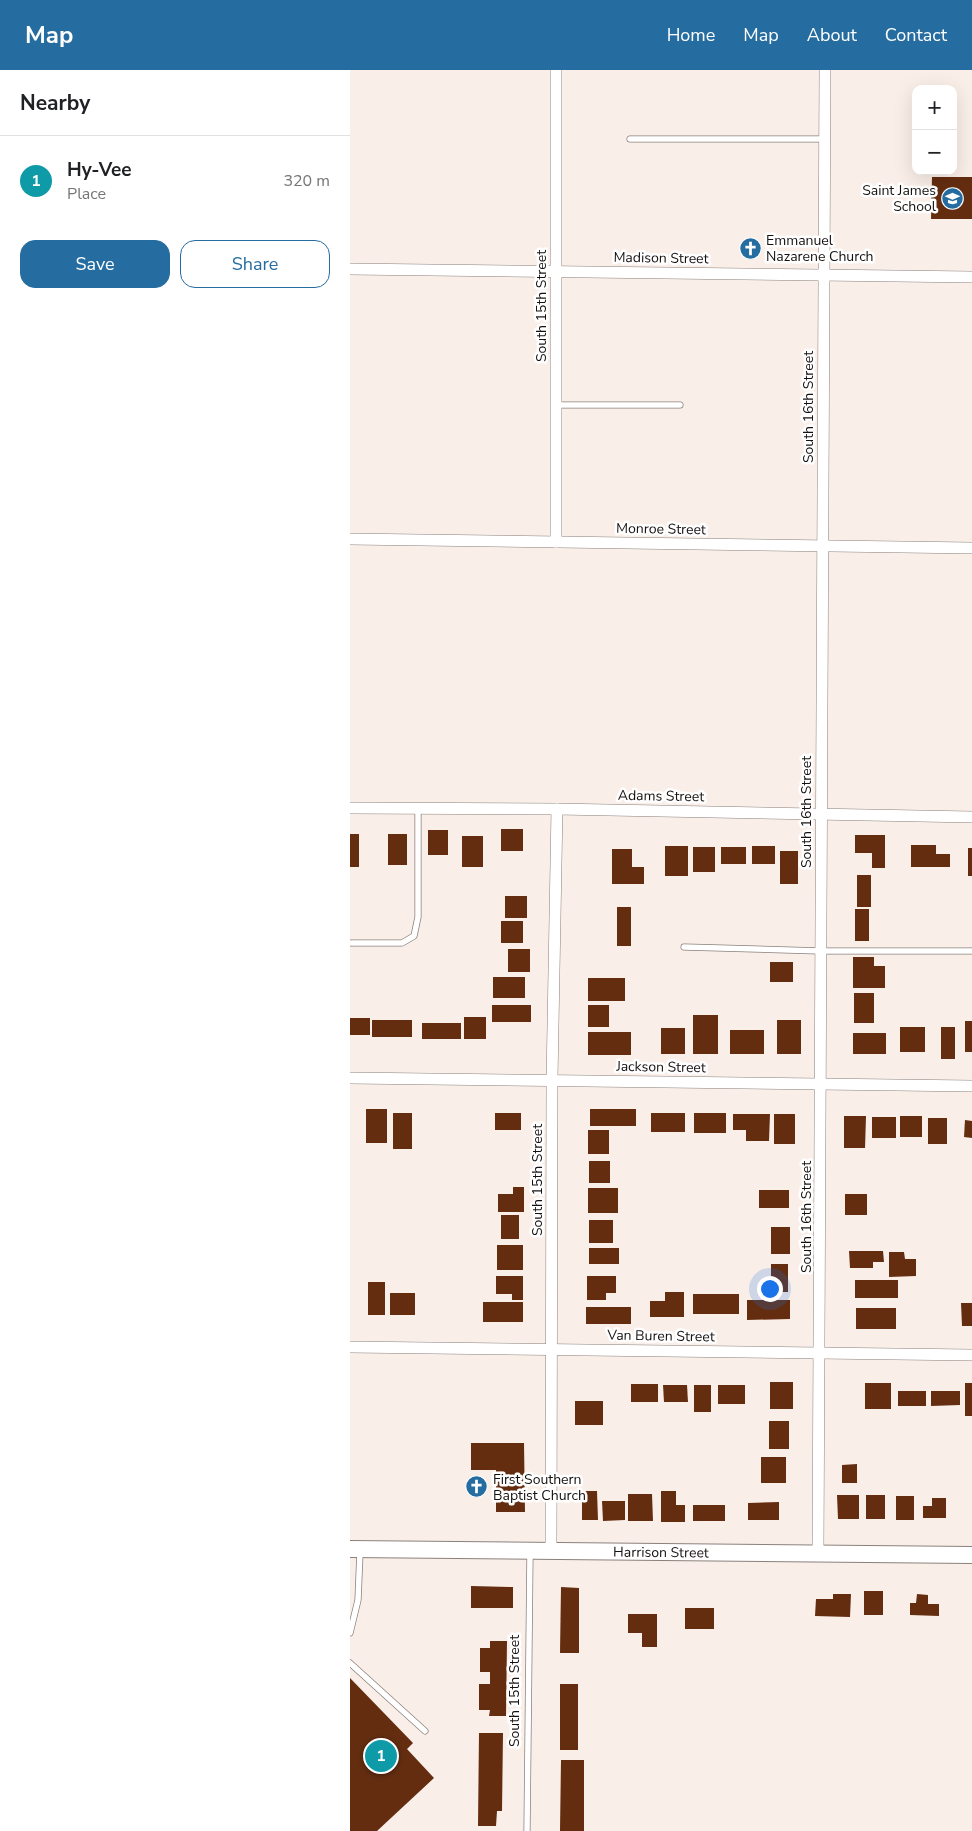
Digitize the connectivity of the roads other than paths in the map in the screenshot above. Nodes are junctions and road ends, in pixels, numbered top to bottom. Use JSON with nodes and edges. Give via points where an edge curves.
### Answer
{"nodes":[{"id":1,"x":556,"y":70,"type":"edge"},
{"id":2,"x":825,"y":70,"type":"edge"},
{"id":3,"x":630,"y":139,"type":"dead end"},
{"id":4,"x":824,"y":139,"type":"junction"},
{"id":5,"x":350,"y":269,"type":"edge"},
{"id":6,"x":556,"y":272,"type":"junction"},
{"id":7,"x":824,"y":276,"type":"junction"},
{"id":8,"x":972,"y":277,"type":"edge"},
{"id":9,"x":556,"y":405,"type":"junction"},
{"id":10,"x":680,"y":405,"type":"dead end"},
{"id":11,"x":350,"y":539,"type":"edge"},
{"id":12,"x":556,"y":542,"type":"junction"},
{"id":13,"x":823,"y":546,"type":"junction"},
{"id":14,"x":972,"y":548,"type":"edge"},
{"id":15,"x":350,"y":808,"type":"edge"},
{"id":16,"x":418,"y":808,"type":"junction"},
{"id":17,"x":557,"y":809,"type":"junction"},
{"id":18,"x":821,"y":814,"type":"junction"},
{"id":19,"x":972,"y":817,"type":"edge"},
{"id":20,"x":350,"y":943,"type":"edge"},
{"id":21,"x":684,"y":947,"type":"dead end"},
{"id":22,"x":821,"y":951,"type":"junction"},
{"id":23,"x":972,"y":951,"type":"edge"},
{"id":24,"x":350,"y":1078,"type":"edge"},
{"id":25,"x":552,"y":1080,"type":"junction"},
{"id":26,"x":821,"y":1084,"type":"junction"},
{"id":27,"x":972,"y":1086,"type":"edge"},
{"id":28,"x":350,"y":1347,"type":"edge"},
{"id":29,"x":552,"y":1349,"type":"junction"},
{"id":30,"x":820,"y":1354,"type":"junction"},
{"id":31,"x":972,"y":1355,"type":"edge"},
{"id":32,"x":355,"y":1549,"type":"edge"},
{"id":33,"x":530,"y":1551,"type":"junction"},
{"id":34,"x":550,"y":1551,"type":"junction"},
{"id":35,"x":818,"y":1554,"type":"junction"},
{"id":36,"x":972,"y":1555,"type":"edge"},
{"id":37,"x":350,"y":1633,"type":"edge"},
{"id":38,"x":350,"y":1663,"type":"edge"},
{"id":39,"x":425,"y":1731,"type":"dead end"},
{"id":40,"x":527,"y":1831,"type":"edge"}],
"edges":[{"from":1,"to":6,"type":"street","name":"South 15th Street"},
{"from":2,"to":4,"type":"street","name":"South 16th Street"},
{"from":3,"to":4,"type":"lane"},
{"from":4,"to":7,"type":"street","name":"South 16th Street"},
{"from":5,"to":6,"type":"street","name":"Madison Street"},
{"from":6,"to":7,"type":"street","name":"Madison Street"},
{"from":6,"to":9,"type":"street","name":"South 15th Street"},
{"from":7,"to":8,"type":"street","name":"Madison Street"},
{"from":7,"to":13,"type":"street","name":"South 16th Street"},
{"from":9,"to":10,"type":"lane"},
{"from":9,"to":12,"type":"street","name":"South 15th Street"},
{"from":11,"to":12,"type":"street","name":"Monroe Street"},
{"from":12,"to":13,"type":"street","name":"Monroe Street"},
{"from":13,"to":14,"type":"street","name":"Monroe Street"},
{"from":13,"to":18,"type":"street","name":"South 16th Street"},
{"from":15,"to":16,"type":"street","name":"Adams Street"},
{"from":16,"to":17,"type":"street","name":"Adams Street"},
{"from":16,"to":20,"type":"lane","via":[[418,917],[414,936],[402,944]]},
{"from":17,"to":18,"type":"street","name":"Adams Street"},
{"from":17,"to":25,"type":"street","name":"South 15th Street"},
{"from":18,"to":19,"type":"street","name":"Adams Street"},
{"from":18,"to":22,"type":"street","name":"South 16th Street"},
{"from":21,"to":22,"type":"lane"},
{"from":22,"to":23,"type":"lane"},
{"from":22,"to":26,"type":"street","name":"South 16th Street"},
{"from":24,"to":25,"type":"street","name":"Jackson Street"},
{"from":25,"to":26,"type":"street","name":"Jackson Street"},
{"from":25,"to":29,"type":"street","name":"South 15th Street"},
{"from":26,"to":27,"type":"street","name":"Jackson Street"},
{"from":26,"to":30,"type":"street","name":"South 16th Street"},
{"from":28,"to":29,"type":"street","name":"Van Buren Street"},
{"from":29,"to":30,"type":"street","name":"Van Buren Street"},
{"from":29,"to":34,"type":"street","name":"South 15th Street"},
{"from":30,"to":31,"type":"street","name":"Van Buren Street"},
{"from":30,"to":35,"type":"street","name":"South 16th Street"},
{"from":32,"to":33,"type":"street","name":"Harrison Street"},
{"from":32,"to":37,"type":"lane","via":[[358,1600]]},
{"from":33,"to":34,"type":"street","name":"Harrison Street"},
{"from":33,"to":40,"type":"lane","name":"South 15th Street"},
{"from":34,"to":35,"type":"street","name":"Harrison Street"},
{"from":35,"to":36,"type":"street","name":"Harrison Street"},
{"from":38,"to":39,"type":"lane"}]}
